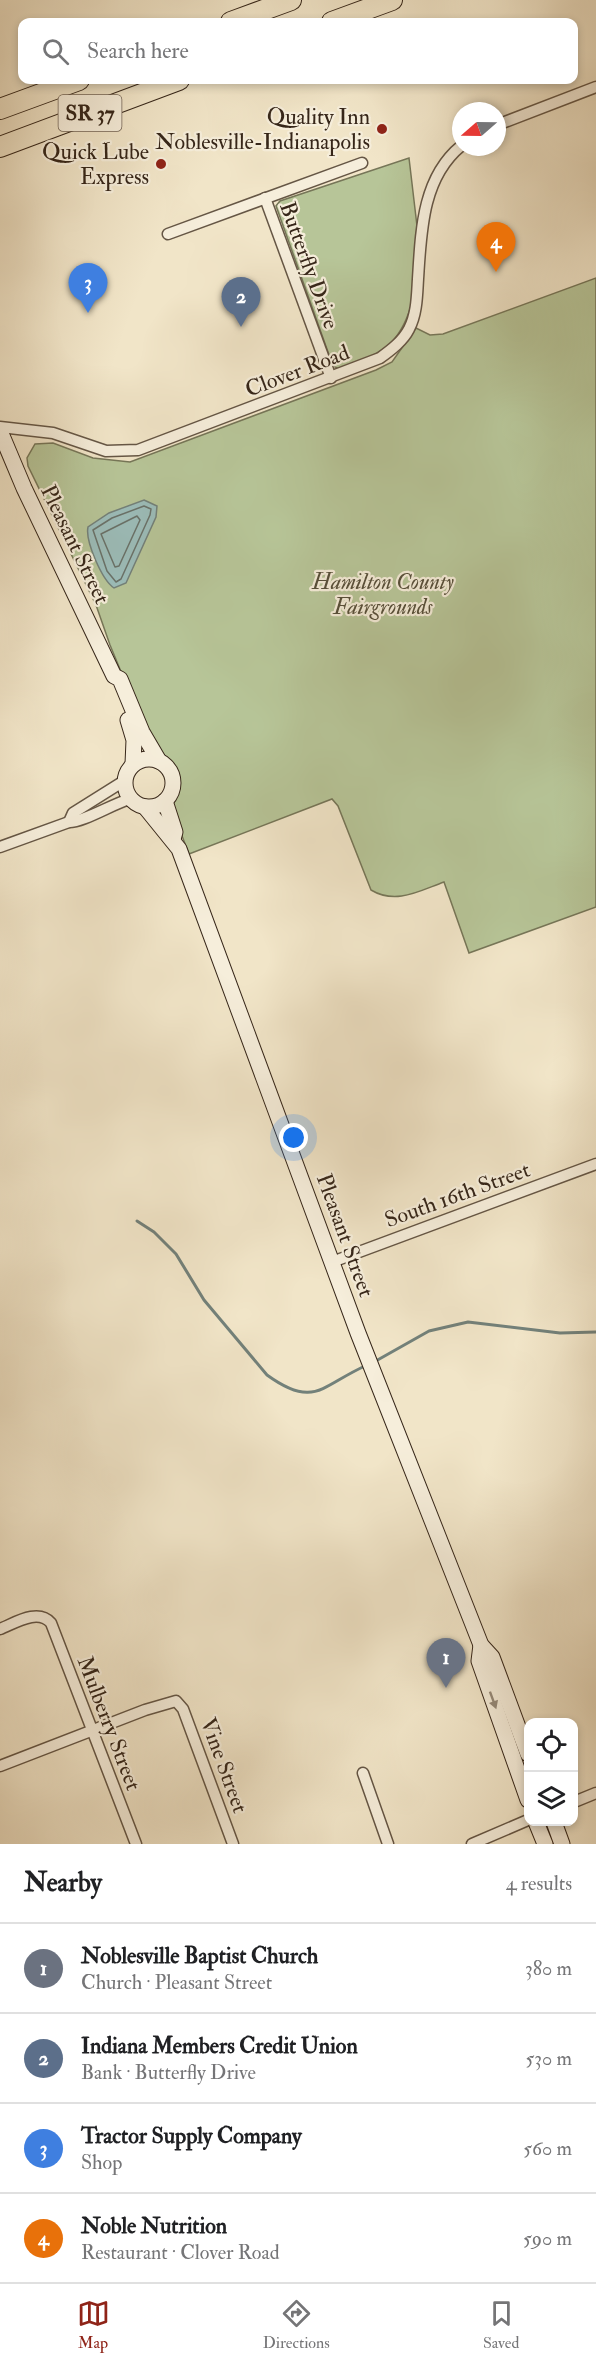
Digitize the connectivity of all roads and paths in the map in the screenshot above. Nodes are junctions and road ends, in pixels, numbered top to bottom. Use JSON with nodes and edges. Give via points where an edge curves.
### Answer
{"nodes":[{"id":1,"x":291,"y":0,"type":"edge"},
{"id":2,"x":392,"y":0,"type":"edge"},
{"id":3,"x":242,"y":18,"type":"edge"},
{"id":4,"x":343,"y":18,"type":"edge"},
{"id":5,"x":68,"y":84,"type":"edge"},
{"id":6,"x":168,"y":84,"type":"edge"},
{"id":7,"x":596,"y":87,"type":"edge"},
{"id":8,"x":0,"y":109,"type":"edge"},
{"id":9,"x":506,"y":122,"type":"edge"},
{"id":10,"x":0,"y":147,"type":"edge"},
{"id":11,"x":452,"y":156,"type":"edge"},
{"id":12,"x":362,"y":163,"type":"dead end"},
{"id":13,"x":265,"y":198,"type":"junction"},
{"id":14,"x":168,"y":234,"type":"dead end"},
{"id":15,"x":331,"y":378,"type":"junction"},
{"id":16,"x":0,"y":429,"type":"edge"},
{"id":17,"x":114,"y":676,"type":"junction"},
{"id":18,"x":159,"y":761,"type":"junction"},
{"id":19,"x":133,"y":764,"type":"junction"},
{"id":20,"x":124,"y":781,"type":"junction"},
{"id":21,"x":130,"y":799,"type":"junction"},
{"id":22,"x":165,"y":801,"type":"junction"},
{"id":23,"x":145,"y":807,"type":"junction"},
{"id":24,"x":69,"y":822,"type":"junction"},
{"id":25,"x":173,"y":839,"type":"junction"},
{"id":26,"x":0,"y":846,"type":"edge"},
{"id":27,"x":596,"y":1164,"type":"edge"},
{"id":28,"x":332,"y":1262,"type":"junction"},
{"id":29,"x":0,"y":1629,"type":"edge"},
{"id":30,"x":481,"y":1645,"type":"junction"},
{"id":31,"x":93,"y":1731,"type":"junction"},
{"id":32,"x":524,"y":1743,"type":"edge"},
{"id":33,"x":0,"y":1766,"type":"edge"},
{"id":34,"x":363,"y":1773,"type":"dead end"},
{"id":35,"x":524,"y":1789,"type":"edge"},
{"id":36,"x":596,"y":1793,"type":"edge"},
{"id":37,"x":578,"y":1800,"type":"edge"},
{"id":38,"x":524,"y":1822,"type":"edge"},
{"id":39,"x":538,"y":1826,"type":"edge"},
{"id":40,"x":556,"y":1826,"type":"edge"},
{"id":41,"x":136,"y":1844,"type":"edge"},
{"id":42,"x":233,"y":1844,"type":"edge"},
{"id":43,"x":388,"y":1844,"type":"edge"},
{"id":44,"x":472,"y":1844,"type":"edge"},
{"id":45,"x":544,"y":1844,"type":"edge"},
{"id":46,"x":561,"y":1844,"type":"edge"}],
"edges":[{"from":1,"to":3,"type":"highway"},
{"from":2,"to":4,"type":"highway"},
{"from":5,"to":8,"type":"highway","number":"SR 37"},
{"from":6,"to":10,"type":"highway","number":"SR 37"},
{"from":7,"to":9,"type":"street"},
{"from":11,"to":15,"type":"street","name":"Clover Road","via":[[435,176],[429,195],[410,328],[380,358]]},
{"from":12,"to":13,"type":"street"},
{"from":13,"to":14,"type":"street"},
{"from":13,"to":15,"type":"street","name":"Butterfly Drive"},
{"from":15,"to":16,"type":"street","name":"Clover Road","via":[[147,448],[127,452],[106,451],[53,433]]},
{"from":16,"to":17,"type":"street","name":"Pleasant Street"},
{"from":17,"to":18,"type":"street","name":"Pleasant Street","via":[[120,679]]},
{"from":17,"to":19,"type":"street","name":"Pleasant Street","via":[[111,682],[134,740]]},
{"from":18,"to":19,"type":"street","via":[[144,759]]},
{"from":18,"to":22,"type":"street","via":[[173,780]]},
{"from":19,"to":20,"type":"street"},
{"from":20,"to":21,"type":"street"},
{"from":20,"to":24,"type":"street","via":[[73,813]]},
{"from":21,"to":23,"type":"street"},
{"from":21,"to":24,"type":"street","via":[[78,822]]},
{"from":22,"to":23,"type":"street","via":[[159,806]]},
{"from":22,"to":25,"type":"street","name":"Pleasant Street","via":[[175,832]]},
{"from":23,"to":25,"type":"street","name":"Pleasant Street"},
{"from":24,"to":26,"type":"street"},
{"from":25,"to":28,"type":"street","name":"Pleasant Street"},
{"from":27,"to":28,"type":"street","name":"South 16th Street"},
{"from":28,"to":30,"type":"street","name":"Pleasant Street"},
{"from":29,"to":31,"type":"street","name":"Mulberry Street","via":[[35,1616],[51,1623]]},
{"from":30,"to":32,"type":"street","name":"Pleasant Street","via":[[492,1657]]},
{"from":30,"to":35,"type":"street","name":"Pleasant Street","one_way":true,"via":[[479,1661]]},
{"from":31,"to":33,"type":"street"},
{"from":31,"to":41,"type":"street","name":"Mulberry Street"},
{"from":31,"to":42,"type":"street","name":"Vine Street","via":[[176,1701],[183,1709]]},
{"from":34,"to":43,"type":"street"},
{"from":36,"to":37,"type":"street"},
{"from":38,"to":44,"type":"street"},
{"from":39,"to":45,"type":"street"},
{"from":40,"to":46,"type":"street"}]}
